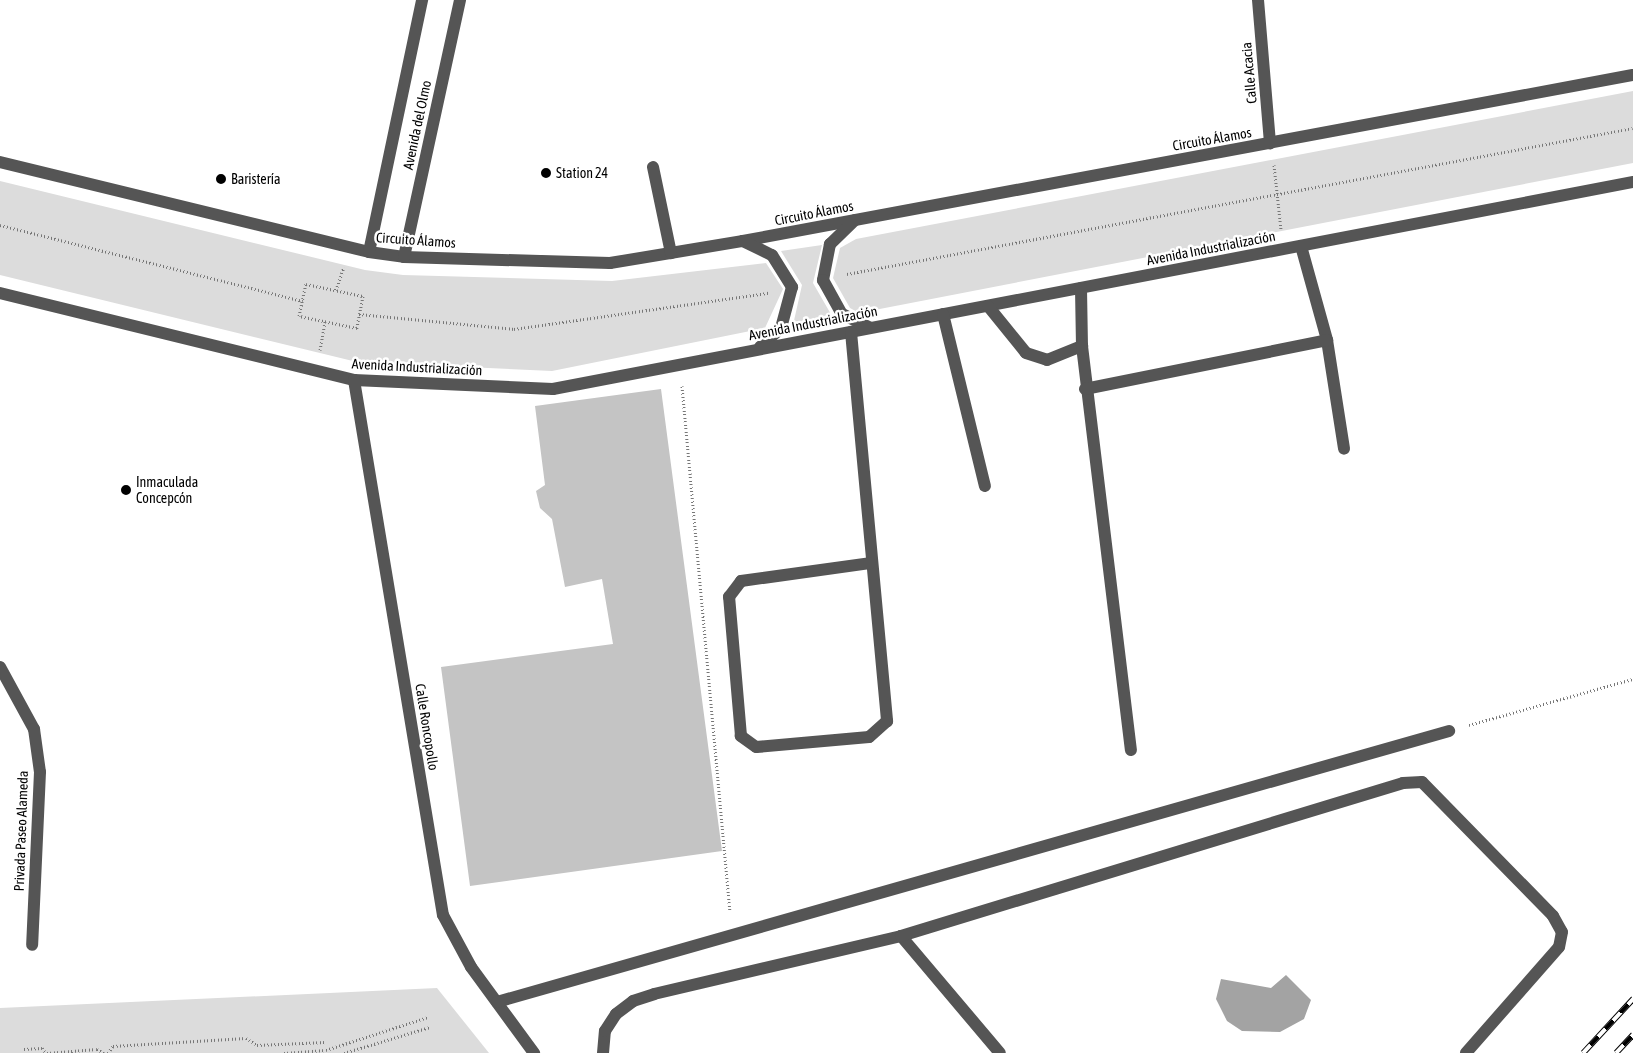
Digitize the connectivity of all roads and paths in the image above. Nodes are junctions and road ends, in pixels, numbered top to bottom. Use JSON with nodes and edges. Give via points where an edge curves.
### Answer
{"nodes":[{"id":1,"x":422,"y":0,"type":"edge"},
{"id":2,"x":460,"y":0,"type":"edge"},
{"id":3,"x":1258,"y":0,"type":"edge"},
{"id":4,"x":1633,"y":75,"type":"edge"},
{"id":5,"x":1633,"y":128,"type":"edge"},
{"id":6,"x":1270,"y":144,"type":"junction"},
{"id":7,"x":0,"y":162,"type":"edge"},
{"id":8,"x":653,"y":168,"type":"dead end"},
{"id":9,"x":1633,"y":182,"type":"edge"},
{"id":10,"x":1277,"y":194,"type":"junction"},
{"id":11,"x":855,"y":220,"type":"junction"},
{"id":12,"x":0,"y":225,"type":"edge"},
{"id":13,"x":743,"y":241,"type":"junction"},
{"id":14,"x":1301,"y":246,"type":"junction"},
{"id":15,"x":1286,"y":249,"type":"junction"},
{"id":16,"x":369,"y":252,"type":"junction"},
{"id":17,"x":671,"y":253,"type":"junction"},
{"id":18,"x":404,"y":257,"type":"junction"},
{"id":19,"x":823,"y":280,"type":"junction"},
{"id":20,"x":792,"y":287,"type":"junction"},
{"id":21,"x":1081,"y":288,"type":"junction"},
{"id":22,"x":0,"y":293,"type":"edge"},
{"id":23,"x":303,"y":301,"type":"junction"},
{"id":24,"x":988,"y":306,"type":"junction"},
{"id":25,"x":359,"y":314,"type":"junction"},
{"id":26,"x":943,"y":314,"type":"junction"},
{"id":27,"x":325,"y":321,"type":"junction"},
{"id":28,"x":872,"y":328,"type":"junction"},
{"id":29,"x":850,"y":332,"type":"junction"},
{"id":30,"x":1327,"y":340,"type":"junction"},
{"id":31,"x":1082,"y":346,"type":"junction"},
{"id":32,"x":755,"y":350,"type":"junction"},
{"id":33,"x":680,"y":363,"type":"junction"},
{"id":34,"x":314,"y":369,"type":"junction"},
{"id":35,"x":354,"y":380,"type":"junction"},
{"id":36,"x":1085,"y":388,"type":"junction"},
{"id":37,"x":1344,"y":449,"type":"dead end"},
{"id":38,"x":985,"y":486,"type":"dead end"},
{"id":39,"x":870,"y":563,"type":"junction"},
{"id":40,"x":0,"y":667,"type":"edge"},
{"id":41,"x":1633,"y":678,"type":"edge"},
{"id":42,"x":1449,"y":731,"type":"joint"},
{"id":43,"x":1131,"y":750,"type":"dead end"},
{"id":44,"x":732,"y":934,"type":"junction"},
{"id":45,"x":901,"y":936,"type":"junction"},
{"id":46,"x":32,"y":945,"type":"dead end"},
{"id":47,"x":497,"y":1002,"type":"junction"},
{"id":48,"x":428,"y":1017,"type":"dead end"},
{"id":49,"x":430,"y":1028,"type":"dead end"},
{"id":50,"x":326,"y":1042,"type":"dead end"},
{"id":51,"x":24,"y":1049,"type":"dead end"},
{"id":52,"x":46,"y":1053,"type":"edge"},
{"id":53,"x":104,"y":1053,"type":"edge"},
{"id":54,"x":108,"y":1053,"type":"edge"},
{"id":55,"x":284,"y":1053,"type":"edge"},
{"id":56,"x":344,"y":1053,"type":"edge"},
{"id":57,"x":534,"y":1053,"type":"edge"},
{"id":58,"x":603,"y":1053,"type":"edge"},
{"id":59,"x":1000,"y":1053,"type":"edge"},
{"id":60,"x":1466,"y":1053,"type":"edge"}],
"edges":[{"from":1,"to":16,"type":"street","name":"Avenida del Olmo"},
{"from":2,"to":18,"type":"street","name":"Avenida del Olmo"},
{"from":3,"to":6,"type":"street","name":"Calle Acacia"},
{"from":4,"to":6,"type":"street","name":"Circuito Álamos"},
{"from":5,"to":10,"type":"path"},
{"from":6,"to":10,"type":"path"},
{"from":6,"to":11,"type":"street","name":"Circuito Álamos"},
{"from":7,"to":16,"type":"street","name":"Circuito Álamos"},
{"from":8,"to":17,"type":"street"},
{"from":9,"to":14,"type":"street","name":"Avenida Industrialización"},
{"from":10,"to":15,"type":"path"},
{"from":10,"to":19,"type":"path"},
{"from":11,"to":13,"type":"street","name":"Circuito Álamos"},
{"from":11,"to":19,"type":"street","via":[[830,244]]},
{"from":12,"to":23,"type":"path"},
{"from":13,"to":17,"type":"street","name":"Circuito Álamos"},
{"from":13,"to":20,"type":"street","via":[[772,255]]},
{"from":14,"to":15,"type":"street","name":"Avenida Industrialización"},
{"from":14,"to":30,"type":"street"},
{"from":15,"to":21,"type":"street","name":"Avenida Industrialización"},
{"from":16,"to":18,"type":"street","name":"Circuito Álamos"},
{"from":17,"to":18,"type":"street","name":"Circuito Álamos","via":[[610,263]]},
{"from":19,"to":28,"type":"street","via":[[842,314]]},
{"from":20,"to":25,"type":"path","via":[[514,329]]},
{"from":20,"to":32,"type":"street","via":[[781,328]]},
{"from":21,"to":24,"type":"street","name":"Avenida Industrialización"},
{"from":21,"to":31,"type":"street"},
{"from":22,"to":34,"type":"street","name":"Avenida Industrialización"},
{"from":23,"to":25,"type":"path","via":[[306,284],[363,296]]},
{"from":23,"to":27,"type":"path","via":[[299,316]]},
{"from":24,"to":26,"type":"street","name":"Avenida Industrialización"},
{"from":24,"to":31,"type":"street","via":[[1026,353],[1047,360]]},
{"from":25,"to":27,"type":"path","via":[[357,328]]},
{"from":26,"to":28,"type":"street","name":"Avenida Industrialización"},
{"from":26,"to":38,"type":"street"},
{"from":27,"to":34,"type":"path"},
{"from":28,"to":29,"type":"street","name":"Avenida Industrialización"},
{"from":29,"to":32,"type":"street","name":"Avenida Industrialización"},
{"from":29,"to":39,"type":"street"},
{"from":30,"to":36,"type":"street"},
{"from":30,"to":37,"type":"street"},
{"from":31,"to":36,"type":"street"},
{"from":32,"to":33,"type":"street","name":"Avenida Industrialización"},
{"from":33,"to":35,"type":"street","name":"Avenida Industrialización","via":[[553,389]]},
{"from":33,"to":44,"type":"path"},
{"from":34,"to":35,"type":"street","name":"Avenida Industrialización"},
{"from":35,"to":47,"type":"street","name":"Calle Roncopollo","via":[[443,915],[471,968]]},
{"from":36,"to":43,"type":"street"},
{"from":39,"to":39,"type":"street","via":[[741,581],[729,597],[741,736],[756,747],[869,737],[888,721]]},
{"from":40,"to":46,"type":"street","name":"Privada Paseo Alameda","via":[[34,729],[40,772]]},
{"from":41,"to":42,"type":"path"},
{"from":42,"to":44,"type":"street"},
{"from":44,"to":47,"type":"street"},
{"from":45,"to":58,"type":"street","via":[[633,1001],[616,1014],[605,1031]]},
{"from":45,"to":59,"type":"street"},
{"from":45,"to":60,"type":"street","via":[[1403,783],[1422,782],[1553,916],[1562,932],[1559,947]]},
{"from":47,"to":57,"type":"street","name":"Calle Roncopollo"},
{"from":48,"to":55,"type":"path","via":[[326,1050]]},
{"from":49,"to":56,"type":"path"},
{"from":50,"to":54,"type":"path","via":[[257,1045],[246,1038],[113,1046]]},
{"from":51,"to":52,"type":"path","via":[[42,1048]]},
{"from":52,"to":53,"type":"path","via":[[97,1049]]}]}
